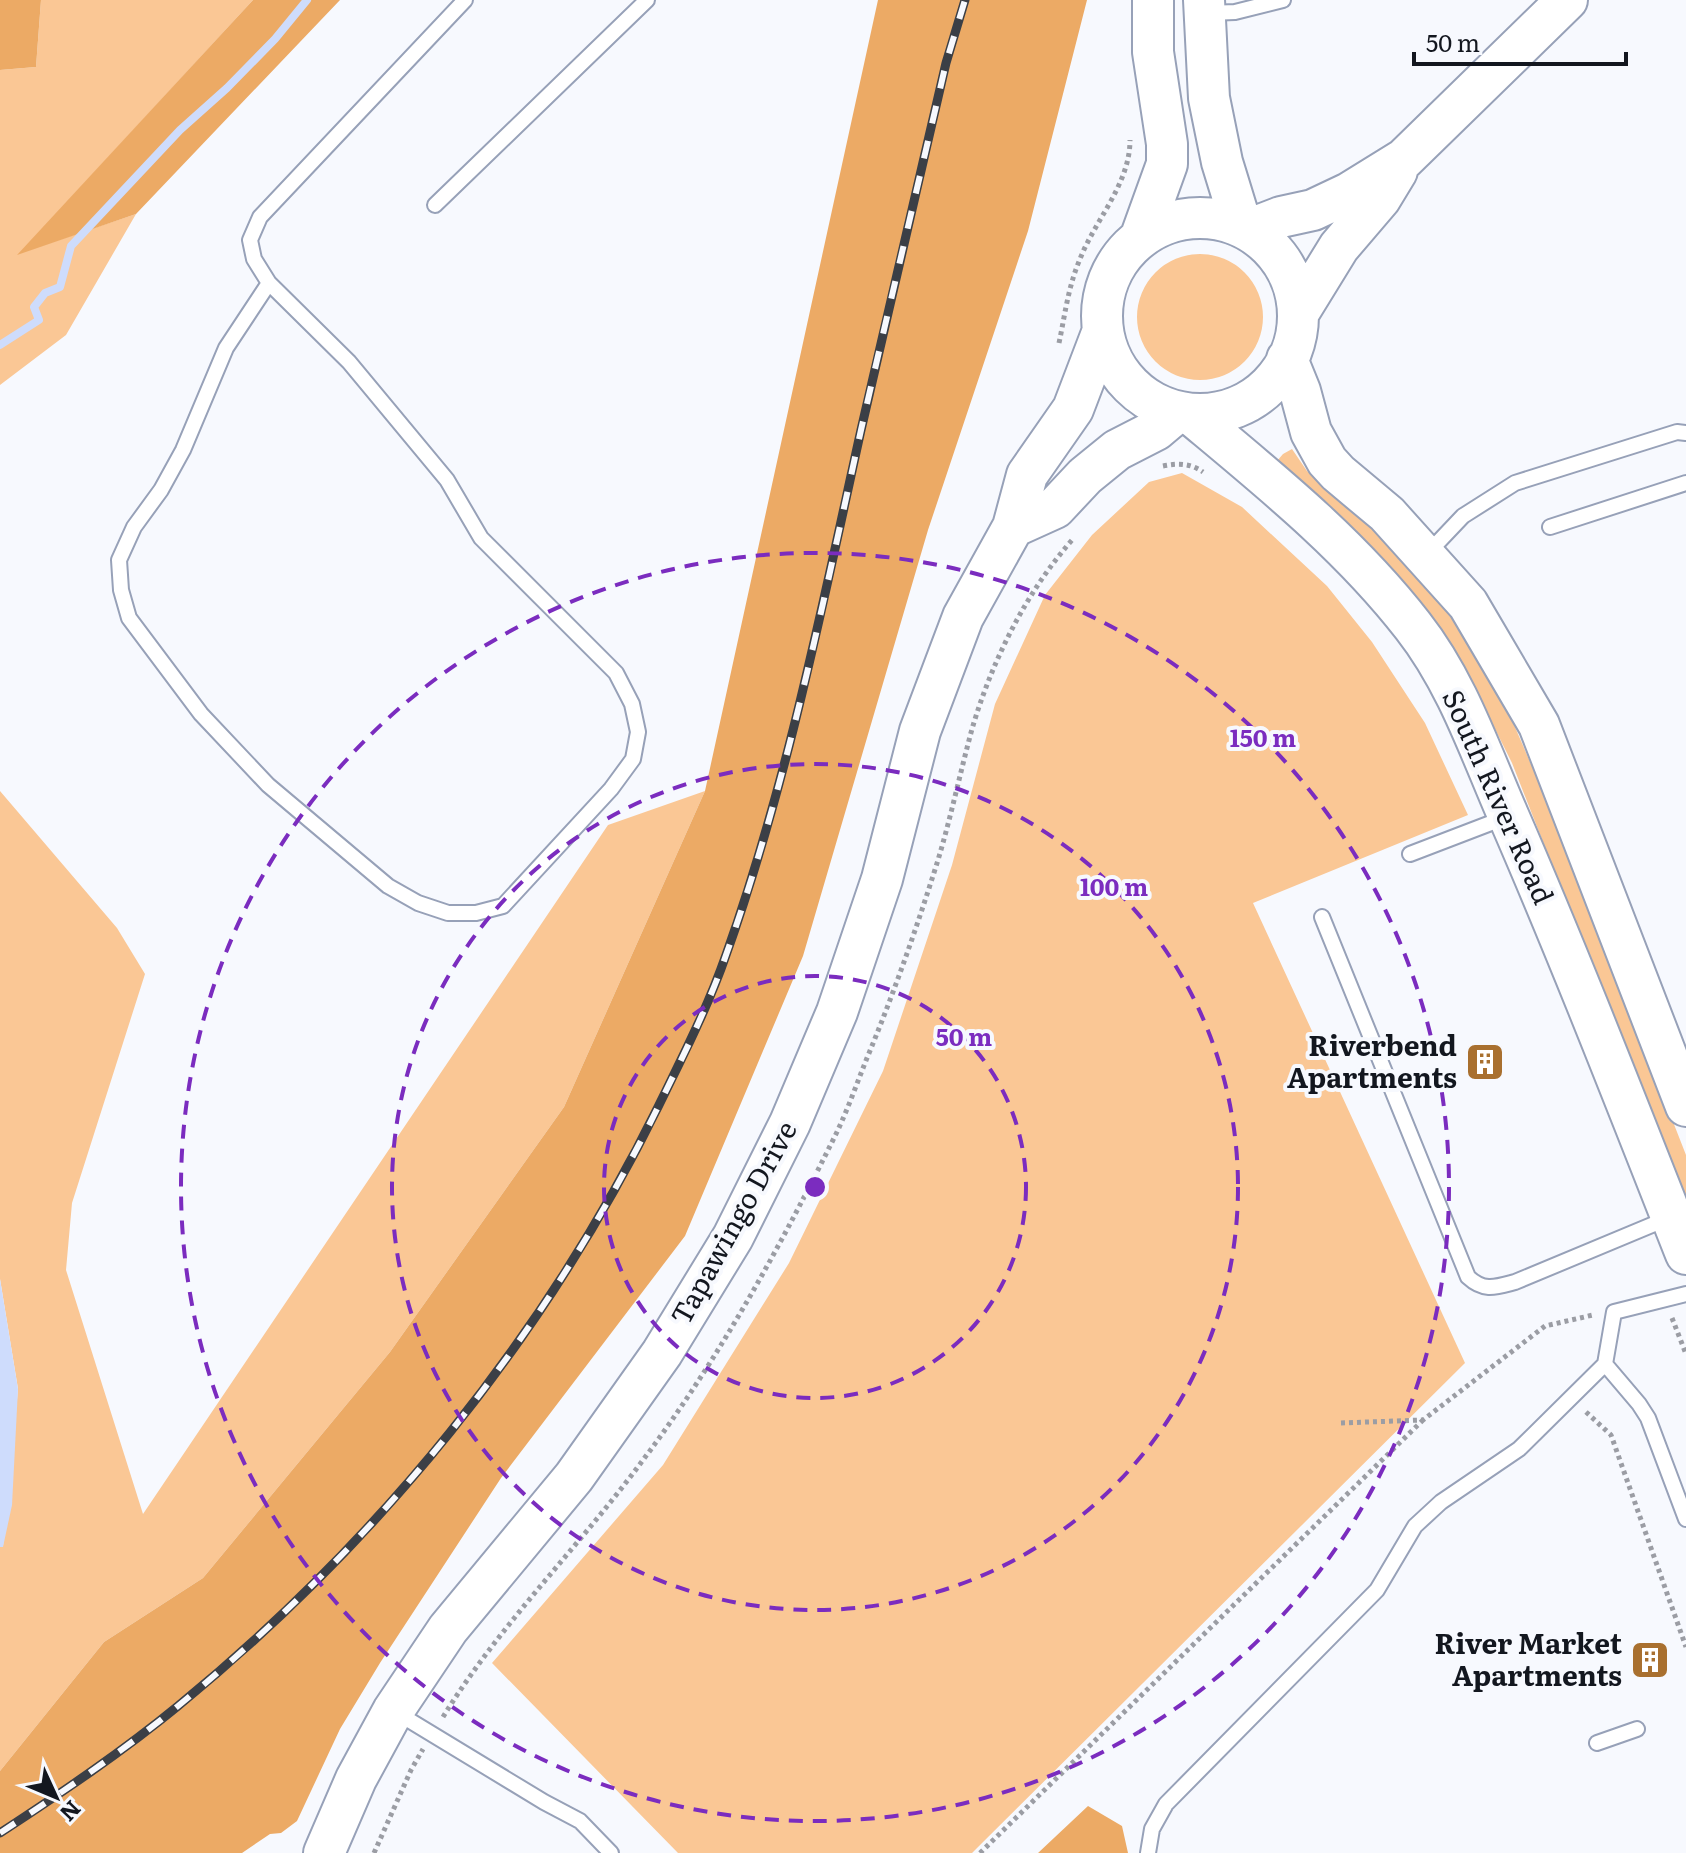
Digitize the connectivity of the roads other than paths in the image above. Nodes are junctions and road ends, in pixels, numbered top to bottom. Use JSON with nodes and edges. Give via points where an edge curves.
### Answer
{"nodes":[{"id":1,"x":465,"y":0,"type":"edge"},
{"id":2,"x":647,"y":0,"type":"edge"},
{"id":3,"x":1153,"y":0,"type":"edge"},
{"id":4,"x":1283,"y":0,"type":"edge"},
{"id":5,"x":1567,"y":0,"type":"edge"},
{"id":6,"x":1205,"y":6,"type":"edge"},
{"id":7,"x":1404,"y":159,"type":"junction"},
{"id":8,"x":435,"y":205,"type":"dead end"},
{"id":9,"x":1246,"y":227,"type":"junction"},
{"id":10,"x":1141,"y":236,"type":"junction"},
{"id":11,"x":269,"y":283,"type":"junction"},
{"id":12,"x":1299,"y":312,"type":"junction"},
{"id":13,"x":1102,"y":333,"type":"junction"},
{"id":14,"x":1287,"y":359,"type":"junction"},
{"id":15,"x":1185,"y":416,"type":"junction"},
{"id":16,"x":1686,"y":433,"type":"edge"},
{"id":17,"x":1686,"y":483,"type":"edge"},
{"id":18,"x":1013,"y":527,"type":"junction"},
{"id":19,"x":1550,"y":527,"type":"dead end"},
{"id":20,"x":1425,"y":555,"type":"junction"},
{"id":21,"x":1509,"y":816,"type":"junction"},
{"id":22,"x":1410,"y":854,"type":"dead end"},
{"id":23,"x":1322,"y":917,"type":"dead end"},
{"id":24,"x":1686,"y":1106,"type":"edge"},
{"id":25,"x":1671,"y":1217,"type":"junction"},
{"id":26,"x":1686,"y":1254,"type":"edge"},
{"id":27,"x":1686,"y":1294,"type":"edge"},
{"id":28,"x":1605,"y":1364,"type":"junction"},
{"id":29,"x":1686,"y":1519,"type":"edge"},
{"id":30,"x":393,"y":1711,"type":"junction"},
{"id":31,"x":1637,"y":1729,"type":"dead end"},
{"id":32,"x":1597,"y":1743,"type":"dead end"},
{"id":33,"x":325,"y":1853,"type":"edge"},
{"id":34,"x":611,"y":1853,"type":"edge"},
{"id":35,"x":1148,"y":1853,"type":"edge"}],
"edges":[{"from":1,"to":11,"type":"lane","via":[[260,217],[250,240],[254,259]]},
{"from":2,"to":8,"type":"lane"},
{"from":3,"to":10,"type":"main road","via":[[1153,52],[1167,164]]},
{"from":4,"to":6,"type":"lane","via":[[1235,12]]},
{"from":5,"to":7,"type":"main road"},
{"from":6,"to":9,"type":"main road","via":[[1209,98],[1222,162]]},
{"from":7,"to":9,"type":"main road","via":[[1313,210]]},
{"from":7,"to":12,"type":"main road"},
{"from":9,"to":10,"type":"main road","via":[[1205,217],[1174,221]]},
{"from":9,"to":12,"type":"main road","via":[[1273,251],[1290,277]]},
{"from":10,"to":13,"type":"main road","via":[[1121,255],[1108,279]]},
{"from":11,"to":11,"type":"lane","via":[[349,362],[447,480],[481,538],[616,673],[632,704],[638,732],[633,759],[503,906],[448,913],[388,886],[268,785],[201,714],[129,618],[119,560],[183,450],[226,348]]},
{"from":12,"to":14,"type":"main road"},
{"from":13,"to":15,"type":"main road","via":[[1112,361],[1130,383],[1150,400]]},
{"from":13,"to":18,"type":"main road","name":"Tapawingo Drive","via":[[1073,409],[1027,475]]},
{"from":14,"to":15,"type":"main road","via":[[1270,385],[1247,403],[1221,413]]},
{"from":14,"to":20,"type":"main road","name":"South River Road","via":[[1311,432],[1327,461]]},
{"from":15,"to":18,"type":"main road","via":[[1117,450],[1055,508]]},
{"from":15,"to":21,"type":"main road","name":"South River Road","via":[[1339,543],[1415,628],[1453,689]]},
{"from":16,"to":20,"type":"lane","via":[[1515,483],[1463,516]]},
{"from":17,"to":19,"type":"lane"},
{"from":18,"to":30,"type":"main road","name":"Tapawingo Drive","via":[[963,617],[920,731],[882,879],[837,1012],[733,1237],[662,1353],[574,1477],[448,1629]]},
{"from":20,"to":24,"type":"main road","name":"South River Road","via":[[1468,604],[1539,725]]},
{"from":21,"to":22,"type":"lane"},
{"from":21,"to":25,"type":"main road","name":"South River Road"},
{"from":23,"to":25,"type":"lane","via":[[1468,1277],[1477,1285],[1515,1282]]},
{"from":25,"to":26,"type":"main road","name":"South River Road"},
{"from":27,"to":28,"type":"lane","via":[[1614,1312]]},
{"from":28,"to":29,"type":"lane","via":[[1648,1418]]},
{"from":28,"to":35,"type":"lane","via":[[1519,1449],[1415,1526],[1377,1590],[1166,1804],[1152,1829]]},
{"from":30,"to":33,"type":"main road","name":"Tapawingo Drive","via":[[356,1779]]},
{"from":30,"to":34,"type":"lane","via":[[580,1821]]},
{"from":31,"to":32,"type":"lane"}]}
